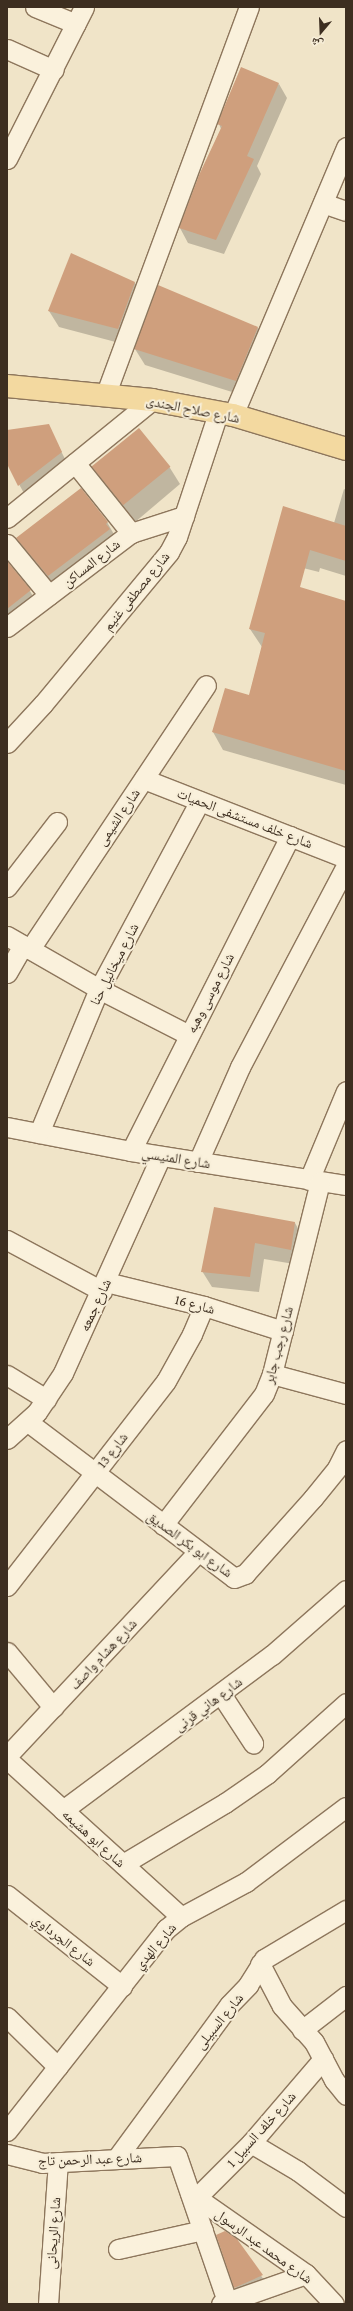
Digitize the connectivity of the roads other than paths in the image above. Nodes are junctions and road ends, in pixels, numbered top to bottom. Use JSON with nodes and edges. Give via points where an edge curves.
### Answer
{"nodes":[{"id":1,"x":35,"y":7,"type":"edge"},
{"id":2,"x":249,"y":7,"type":"edge"},
{"id":3,"x":80,"y":15,"type":"edge"},
{"id":4,"x":7,"y":49,"type":"edge"},
{"id":5,"x":54,"y":70,"type":"junction"},
{"id":6,"x":346,"y":147,"type":"edge"},
{"id":7,"x":7,"y":160,"type":"edge"},
{"id":8,"x":323,"y":203,"type":"junction"},
{"id":9,"x":346,"y":212,"type":"edge"},
{"id":10,"x":7,"y":386,"type":"edge"},
{"id":11,"x":37,"y":391,"type":"junction"},
{"id":12,"x":105,"y":396,"type":"junction"},
{"id":13,"x":7,"y":397,"type":"edge"},
{"id":14,"x":152,"y":400,"type":"junction"},
{"id":15,"x":226,"y":414,"type":"junction"},
{"id":16,"x":346,"y":449,"type":"edge"},
{"id":17,"x":75,"y":463,"type":"junction"},
{"id":18,"x":184,"y":516,"type":"junction"},
{"id":19,"x":7,"y":518,"type":"edge"},
{"id":20,"x":131,"y":532,"type":"junction"},
{"id":21,"x":7,"y":544,"type":"edge"},
{"id":22,"x":49,"y":595,"type":"junction"},
{"id":23,"x":7,"y":627,"type":"edge"},
{"id":24,"x":206,"y":685,"type":"dead end"},
{"id":25,"x":7,"y":743,"type":"edge"},
{"id":26,"x":144,"y":779,"type":"junction"},
{"id":27,"x":200,"y":801,"type":"junction"},
{"id":28,"x":58,"y":822,"type":"dead end"},
{"id":29,"x":290,"y":836,"type":"junction"},
{"id":30,"x":346,"y":858,"type":"edge"},
{"id":31,"x":346,"y":866,"type":"edge"},
{"id":32,"x":7,"y":887,"type":"edge"},
{"id":33,"x":20,"y":944,"type":"edge"},
{"id":34,"x":7,"y":973,"type":"edge"},
{"id":35,"x":99,"y":989,"type":"junction"},
{"id":36,"x":189,"y":1035,"type":"junction"},
{"id":37,"x":346,"y":1091,"type":"edge"},
{"id":38,"x":7,"y":1127,"type":"edge"},
{"id":39,"x":39,"y":1133,"type":"junction"},
{"id":40,"x":131,"y":1151,"type":"junction"},
{"id":41,"x":161,"y":1156,"type":"junction"},
{"id":42,"x":198,"y":1162,"type":"junction"},
{"id":43,"x":315,"y":1181,"type":"junction"},
{"id":44,"x":346,"y":1185,"type":"edge"},
{"id":45,"x":7,"y":1240,"type":"edge"},
{"id":46,"x":104,"y":1287,"type":"junction"},
{"id":47,"x":204,"y":1306,"type":"junction"},
{"id":48,"x":283,"y":1331,"type":"junction"},
{"id":49,"x":272,"y":1374,"type":"junction"},
{"id":50,"x":7,"y":1375,"type":"edge"},
{"id":51,"x":346,"y":1394,"type":"edge"},
{"id":52,"x":46,"y":1400,"type":"junction"},
{"id":53,"x":28,"y":1422,"type":"junction"},
{"id":54,"x":7,"y":1439,"type":"edge"},
{"id":55,"x":346,"y":1450,"type":"edge"},
{"id":56,"x":95,"y":1473,"type":"junction"},
{"id":57,"x":163,"y":1525,"type":"junction"},
{"id":58,"x":198,"y":1552,"type":"junction"},
{"id":59,"x":7,"y":1586,"type":"edge"},
{"id":60,"x":346,"y":1590,"type":"edge"},
{"id":61,"x":7,"y":1652,"type":"edge"},
{"id":62,"x":221,"y":1694,"type":"junction"},
{"id":63,"x":346,"y":1703,"type":"edge"},
{"id":64,"x":53,"y":1707,"type":"junction"},
{"id":65,"x":253,"y":1743,"type":"dead end"},
{"id":66,"x":7,"y":1756,"type":"edge"},
{"id":67,"x":7,"y":1759,"type":"edge"},
{"id":68,"x":346,"y":1808,"type":"edge"},
{"id":69,"x":63,"y":1810,"type":"junction"},
{"id":70,"x":123,"y":1864,"type":"junction"},
{"id":71,"x":7,"y":1895,"type":"edge"},
{"id":72,"x":346,"y":1910,"type":"edge"},
{"id":73,"x":181,"y":1917,"type":"junction"},
{"id":74,"x":260,"y":1964,"type":"junction"},
{"id":75,"x":122,"y":1986,"type":"junction"},
{"id":76,"x":346,"y":1996,"type":"edge"},
{"id":77,"x":7,"y":2017,"type":"edge"},
{"id":78,"x":302,"y":2030,"type":"junction"},
{"id":79,"x":323,"y":2059,"type":"junction"},
{"id":80,"x":58,"y":2067,"type":"junction"},
{"id":81,"x":346,"y":2095,"type":"edge"},
{"id":82,"x":7,"y":2131,"type":"edge"},
{"id":83,"x":251,"y":2143,"type":"junction"},
{"id":84,"x":7,"y":2154,"type":"edge"},
{"id":85,"x":116,"y":2159,"type":"junction"},
{"id":86,"x":58,"y":2162,"type":"junction"},
{"id":87,"x":194,"y":2195,"type":"junction"},
{"id":88,"x":346,"y":2207,"type":"edge"},
{"id":89,"x":203,"y":2230,"type":"junction"},
{"id":90,"x":118,"y":2249,"type":"dead end"},
{"id":91,"x":306,"y":2274,"type":"junction"},
{"id":92,"x":48,"y":2304,"type":"edge"},
{"id":93,"x":225,"y":2304,"type":"edge"},
{"id":94,"x":334,"y":2304,"type":"edge"}],
"edges":[{"from":1,"to":3,"type":"street"},
{"from":2,"to":12,"type":"street"},
{"from":3,"to":5,"type":"street"},
{"from":4,"to":5,"type":"street"},
{"from":5,"to":7,"type":"street"},
{"from":6,"to":8,"type":"street","name":"شارع مصطفى غنيم"},
{"from":8,"to":9,"type":"street"},
{"from":8,"to":15,"type":"street","name":"شارع مصطفى غنيم"},
{"from":10,"to":11,"type":"main road","name":"شارع صلاح الجندى"},
{"from":11,"to":12,"type":"main road","name":"شارع صلاح الجندى"},
{"from":11,"to":13,"type":"main road","name":"شارع صلاح الجندى"},
{"from":12,"to":14,"type":"main road","name":"شارع صلاح الجندى"},
{"from":14,"to":15,"type":"main road","name":"شارع صلاح الجندى"},
{"from":14,"to":17,"type":"street"},
{"from":15,"to":16,"type":"main road","name":"شارع صلاح الجندى"},
{"from":15,"to":18,"type":"street","name":"شارع مصطفى غنيم"},
{"from":17,"to":19,"type":"street"},
{"from":17,"to":20,"type":"street"},
{"from":18,"to":20,"type":"street","name":"شارع المساكن"},
{"from":18,"to":25,"type":"street","name":"شارع مصطفى غنيم","via":[[177,537],[165,559]]},
{"from":20,"to":22,"type":"street","name":"شارع المساكن"},
{"from":21,"to":22,"type":"street"},
{"from":22,"to":23,"type":"street","name":"شارع المساكن"},
{"from":24,"to":26,"type":"street","name":"شارع الشيمى"},
{"from":26,"to":27,"type":"street","name":"شارع خلف مستشفى الحميات"},
{"from":26,"to":33,"type":"street","name":"شارع الشيمى"},
{"from":27,"to":29,"type":"street","name":"شارع خلف مستشفى الحميات"},
{"from":27,"to":35,"type":"street","name":"شارع ميخائيل حنا"},
{"from":28,"to":32,"type":"street"},
{"from":29,"to":30,"type":"street","name":"شارع خلف مستشفى الحميات"},
{"from":29,"to":36,"type":"street","name":"شارع موسى وهبه"},
{"from":31,"to":42,"type":"street","via":[[240,1067]]},
{"from":33,"to":34,"type":"street","name":"شارع الشيمى"},
{"from":33,"to":35,"type":"street"},
{"from":35,"to":36,"type":"street"},
{"from":35,"to":39,"type":"street","name":"شارع ميخائيل حنا"},
{"from":36,"to":40,"type":"street","name":"شارع موسى وهبه"},
{"from":37,"to":43,"type":"street","name":"شارع رجب جابر"},
{"from":38,"to":39,"type":"street","name":"شارع المنيسي"},
{"from":39,"to":40,"type":"street","name":"شارع المنيسي"},
{"from":40,"to":41,"type":"street","name":"شارع المنيسي"},
{"from":41,"to":42,"type":"street","name":"شارع المنيسي"},
{"from":41,"to":46,"type":"street","name":"شارع جمعه"},
{"from":42,"to":43,"type":"street","name":"شارع المنيسي"},
{"from":43,"to":44,"type":"street","name":"شارع المنيسي"},
{"from":43,"to":48,"type":"street","name":"شارع رجب جابر"},
{"from":45,"to":46,"type":"street","name":"شارع 16"},
{"from":46,"to":47,"type":"street","name":"شارع 16"},
{"from":46,"to":52,"type":"street","name":"شارع جمعه","via":[[63,1373]]},
{"from":47,"to":48,"type":"street","name":"شارع 16"},
{"from":47,"to":56,"type":"street","name":"شارع 13","via":[[190,1339],[166,1381]]},
{"from":48,"to":49,"type":"street","name":"شارع رجب جابر"},
{"from":49,"to":51,"type":"street"},
{"from":49,"to":57,"type":"street","name":"شارع رجب جابر","via":[[264,1394],[250,1414]]},
{"from":50,"to":52,"type":"street"},
{"from":52,"to":53,"type":"street","name":"شارع جمعه"},
{"from":53,"to":54,"type":"street","name":"شارع جمعه"},
{"from":53,"to":56,"type":"street","name":"شارع ابو بكر الصديق"},
{"from":55,"to":58,"type":"street","name":"شارع ابو بكر الصديق","via":[[337,1468],[313,1498],[245,1574],[238,1578],[230,1577]]},
{"from":56,"to":57,"type":"street","name":"شارع ابو بكر الصديق"},
{"from":56,"to":59,"type":"street","name":"شارع 13"},
{"from":57,"to":58,"type":"street","name":"شارع ابو بكر الصديق"},
{"from":58,"to":64,"type":"street","name":"شارع هشام واصف"},
{"from":60,"to":62,"type":"street","name":"شارع هاني قرنى","via":[[272,1655]]},
{"from":61,"to":64,"type":"street"},
{"from":62,"to":65,"type":"street"},
{"from":62,"to":69,"type":"street","name":"شارع هاني قرنى"},
{"from":63,"to":70,"type":"street","via":[[267,1774],[225,1803]]},
{"from":64,"to":66,"type":"street","name":"شارع هشام واصف"},
{"from":67,"to":69,"type":"street","name":"شارع ابو هشيمه"},
{"from":68,"to":73,"type":"street","name":"شارع الهدي","via":[[286,1855],[246,1882]]},
{"from":69,"to":70,"type":"street","name":"شارع ابو هشيمه"},
{"from":70,"to":73,"type":"street","name":"شارع ابو هشيمه"},
{"from":71,"to":75,"type":"street","name":"شارع الجرداوي"},
{"from":72,"to":74,"type":"street","name":"شارع السبيلى"},
{"from":73,"to":75,"type":"street","name":"شارع الهدي","via":[[166,1929]]},
{"from":74,"to":78,"type":"street","via":[[277,1999]]},
{"from":74,"to":85,"type":"street","name":"شارع السبيلى","via":[[248,1985],[229,2005]]},
{"from":75,"to":80,"type":"street","name":"شارع الهدي"},
{"from":76,"to":78,"type":"street"},
{"from":77,"to":80,"type":"street"},
{"from":78,"to":79,"type":"street","via":[[314,2042]]},
{"from":79,"to":81,"type":"street","via":[[334,2080]]},
{"from":79,"to":83,"type":"street","name":"شارع خلف السبيل 1"},
{"from":80,"to":82,"type":"street","name":"شارع الهدي"},
{"from":83,"to":87,"type":"street","name":"شارع خلف السبيل 1"},
{"from":83,"to":88,"type":"street","via":[[298,2171]]},
{"from":84,"to":86,"type":"street","name":"شارع عبد الرحمن تاج","via":[[35,2162]]},
{"from":85,"to":86,"type":"street","name":"شارع عبد الرحمن تاج"},
{"from":85,"to":87,"type":"street","name":"شارع عبد الرحمن تاج","via":[[178,2156]]},
{"from":86,"to":92,"type":"street","name":"شارع الريحانى"},
{"from":87,"to":89,"type":"street"},
{"from":87,"to":91,"type":"street","name":"شارع محمد عبد الرسول"},
{"from":89,"to":90,"type":"street"},
{"from":89,"to":93,"type":"street"},
{"from":91,"to":93,"type":"street"},
{"from":91,"to":94,"type":"street","name":"شارع محمد عبد الرسول"}]}
